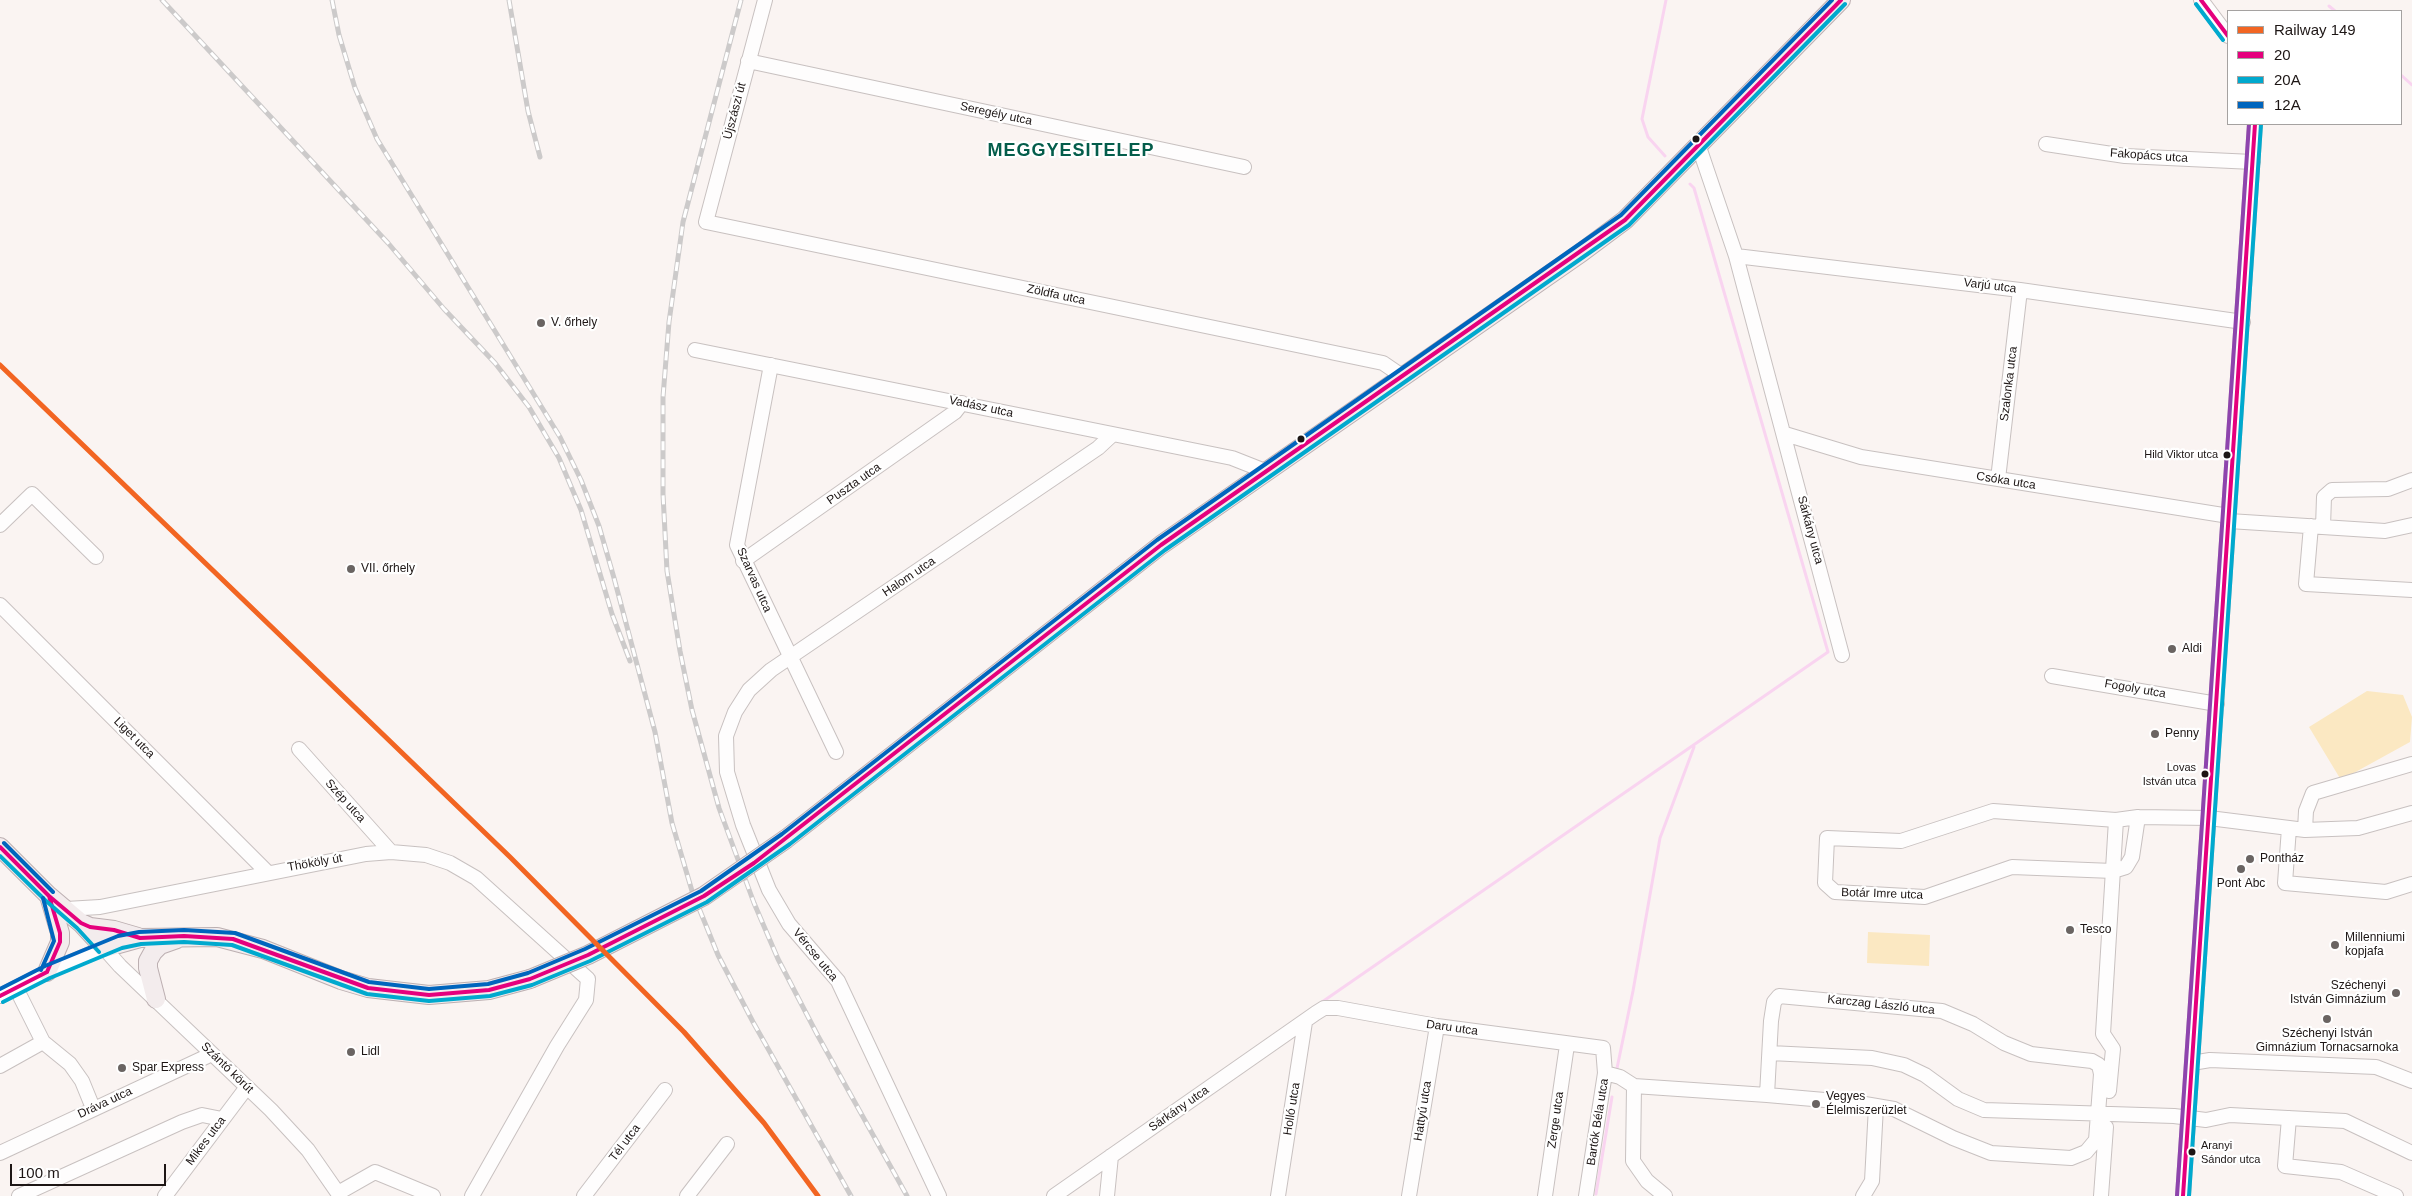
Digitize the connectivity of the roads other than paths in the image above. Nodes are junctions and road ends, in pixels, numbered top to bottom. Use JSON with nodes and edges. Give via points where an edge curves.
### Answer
{"nodes":[{"id":1,"x":765,"y":0,"type":"edge"},
{"id":2,"x":1841,"y":0,"type":"edge"},
{"id":3,"x":2201,"y":0,"type":"edge"},
{"id":4,"x":2227,"y":35,"type":"edge"},
{"id":5,"x":748,"y":61,"type":"junction"},
{"id":6,"x":2255,"y":125,"type":"edge"},
{"id":7,"x":2046,"y":144,"type":"dead end"},
{"id":8,"x":1699,"y":147,"type":"junction"},
{"id":9,"x":2253,"y":162,"type":"junction"},
{"id":10,"x":1244,"y":167,"type":"dead end"},
{"id":11,"x":706,"y":222,"type":"joint"},
{"id":12,"x":1736,"y":256,"type":"junction"},
{"id":13,"x":2020,"y":290,"type":"junction"},
{"id":14,"x":2243,"y":322,"type":"junction"},
{"id":15,"x":695,"y":350,"type":"dead end"},
{"id":16,"x":771,"y":365,"type":"junction"},
{"id":17,"x":1402,"y":376,"type":"junction"},
{"id":18,"x":962,"y":404,"type":"junction"},
{"id":19,"x":1785,"y":434,"type":"junction"},
{"id":20,"x":1112,"y":435,"type":"junction"},
{"id":21,"x":1265,"y":471,"type":"junction"},
{"id":22,"x":1998,"y":479,"type":"junction"},
{"id":23,"x":2412,"y":480,"type":"edge"},
{"id":24,"x":2229,"y":518,"type":"junction"},
{"id":25,"x":2412,"y":525,"type":"edge"},
{"id":26,"x":0,"y":526,"type":"edge"},
{"id":27,"x":2317,"y":527,"type":"junction"},
{"id":28,"x":96,"y":557,"type":"dead end"},
{"id":29,"x":743,"y":561,"type":"junction"},
{"id":30,"x":2412,"y":590,"type":"edge"},
{"id":31,"x":0,"y":605,"type":"edge"},
{"id":32,"x":1842,"y":655,"type":"dead end"},
{"id":33,"x":791,"y":657,"type":"junction"},
{"id":34,"x":2052,"y":676,"type":"dead end"},
{"id":35,"x":2217,"y":704,"type":"junction"},
{"id":36,"x":726,"y":736,"type":"joint"},
{"id":37,"x":299,"y":749,"type":"dead end"},
{"id":38,"x":836,"y":752,"type":"dead end"},
{"id":39,"x":2412,"y":764,"type":"edge"},
{"id":40,"x":2412,"y":813,"type":"edge"},
{"id":41,"x":2138,"y":817,"type":"junction"},
{"id":42,"x":2209,"y":818,"type":"junction"},
{"id":43,"x":2116,"y":820,"type":"junction"},
{"id":44,"x":2289,"y":828,"type":"junction"},
{"id":45,"x":2305,"y":830,"type":"junction"},
{"id":46,"x":0,"y":847,"type":"edge"},
{"id":47,"x":391,"y":852,"type":"junction"},
{"id":48,"x":2113,"y":871,"type":"junction"},
{"id":49,"x":267,"y":872,"type":"junction"},
{"id":50,"x":2412,"y":884,"type":"edge"},
{"id":51,"x":49,"y":896,"type":"junction"},
{"id":52,"x":66,"y":909,"type":"junction"},
{"id":53,"x":81,"y":923,"type":"junction"},
{"id":54,"x":184,"y":936,"type":"junction"},
{"id":55,"x":140,"y":938,"type":"junction"},
{"id":56,"x":104,"y":948,"type":"junction"},
{"id":57,"x":47,"y":972,"type":"junction"},
{"id":58,"x":16,"y":988,"type":"junction"},
{"id":59,"x":0,"y":996,"type":"edge"},
{"id":60,"x":156,"y":999,"type":"junction"},
{"id":61,"x":1306,"y":1022,"type":"junction"},
{"id":62,"x":1436,"y":1026,"type":"junction"},
{"id":63,"x":43,"y":1042,"type":"junction"},
{"id":64,"x":1567,"y":1045,"type":"junction"},
{"id":65,"x":1604,"y":1048,"type":"joint"},
{"id":66,"x":1770,"y":1053,"type":"junction"},
{"id":67,"x":212,"y":1054,"type":"junction"},
{"id":68,"x":2192,"y":1063,"type":"junction"},
{"id":69,"x":0,"y":1066,"type":"edge"},
{"id":70,"x":1606,"y":1073,"type":"junction"},
{"id":71,"x":2412,"y":1081,"type":"edge"},
{"id":72,"x":1634,"y":1086,"type":"junction"},
{"id":73,"x":247,"y":1087,"type":"junction"},
{"id":74,"x":666,"y":1090,"type":"dead end"},
{"id":75,"x":1766,"y":1095,"type":"junction"},
{"id":76,"x":1876,"y":1106,"type":"junction"},
{"id":77,"x":93,"y":1108,"type":"junction"},
{"id":78,"x":2102,"y":1115,"type":"junction"},
{"id":79,"x":2189,"y":1118,"type":"junction"},
{"id":80,"x":2289,"y":1118,"type":"junction"},
{"id":81,"x":222,"y":1119,"type":"junction"},
{"id":82,"x":727,"y":1144,"type":"dead end"},
{"id":83,"x":0,"y":1153,"type":"edge"},
{"id":84,"x":2412,"y":1153,"type":"edge"},
{"id":85,"x":1111,"y":1156,"type":"junction"},
{"id":86,"x":339,"y":1195,"type":"edge"},
{"id":87,"x":473,"y":1195,"type":"edge"},
{"id":88,"x":18,"y":1196,"type":"edge"},
{"id":89,"x":165,"y":1196,"type":"edge"},
{"id":90,"x":434,"y":1196,"type":"edge"},
{"id":91,"x":584,"y":1196,"type":"edge"},
{"id":92,"x":688,"y":1196,"type":"edge"},
{"id":93,"x":939,"y":1196,"type":"edge"},
{"id":94,"x":1054,"y":1196,"type":"edge"},
{"id":95,"x":1107,"y":1196,"type":"edge"},
{"id":96,"x":1278,"y":1196,"type":"edge"},
{"id":97,"x":1409,"y":1196,"type":"edge"},
{"id":98,"x":1545,"y":1196,"type":"edge"},
{"id":99,"x":1586,"y":1196,"type":"edge"},
{"id":100,"x":1665,"y":1196,"type":"edge"},
{"id":101,"x":1863,"y":1196,"type":"edge"},
{"id":102,"x":2100,"y":1196,"type":"edge"},
{"id":103,"x":2183,"y":1196,"type":"edge"},
{"id":104,"x":2395,"y":1196,"type":"edge"}],
"edges":[{"from":1,"to":5,"type":"street","name":"Újszászi út"},
{"from":2,"to":8,"type":"main road"},
{"from":3,"to":4,"type":"street"},
{"from":5,"to":10,"type":"street","name":"Seregély utca"},
{"from":5,"to":11,"type":"street","name":"Újszászi út"},
{"from":6,"to":9,"type":"street"},
{"from":7,"to":9,"type":"street","name":"Fakopács utca","via":[[2124,156]]},
{"from":8,"to":12,"type":"street","name":"Sárkány utca"},
{"from":8,"to":17,"type":"main road","via":[[1625,220]]},
{"from":9,"to":14,"type":"street"},
{"from":11,"to":17,"type":"street","name":"Zöldfa utca","via":[[1383,363]]},
{"from":12,"to":13,"type":"street","name":"Varjú utca"},
{"from":12,"to":19,"type":"street","name":"Sárkány utca"},
{"from":13,"to":14,"type":"street","name":"Varjú utca"},
{"from":13,"to":22,"type":"street","name":"Szalonka utca"},
{"from":14,"to":24,"type":"street"},
{"from":15,"to":16,"type":"street","name":"Vadász utca"},
{"from":16,"to":18,"type":"street","name":"Vadász utca"},
{"from":16,"to":29,"type":"street","name":"Szarvas utca","via":[[737,545]]},
{"from":17,"to":21,"type":"main road"},
{"from":18,"to":20,"type":"street","name":"Vadász utca"},
{"from":18,"to":29,"type":"street","name":"Puszta utca"},
{"from":19,"to":22,"type":"street","name":"Csóka utca","via":[[1861,457]]},
{"from":19,"to":32,"type":"street","name":"Sárkány utca"},
{"from":20,"to":21,"type":"street","name":"Vadász utca","via":[[1232,458]]},
{"from":20,"to":33,"type":"street","name":"Halom utca"},
{"from":21,"to":54,"type":"main road","bridge":true,"via":[[1161,545],[786,839],[704,896],[588,955],[530,979],[489,990],[429,995],[341,980],[233,940]]},
{"from":22,"to":24,"type":"street","name":"Csóka utca"},
{"from":23,"to":27,"type":"street","via":[[2388,489],[2332,490],[2324,497]]},
{"from":24,"to":27,"type":"street"},
{"from":24,"to":35,"type":"street"},
{"from":25,"to":27,"type":"street","via":[[2385,531]]},
{"from":26,"to":28,"type":"street","via":[[32,494]]},
{"from":27,"to":30,"type":"street","via":[[2306,584]]},
{"from":29,"to":33,"type":"street","name":"Szarvas utca"},
{"from":31,"to":49,"type":"street","name":"Liget utca"},
{"from":33,"to":36,"type":"street","name":"Halom utca","via":[[749,690],[735,712]]},
{"from":33,"to":38,"type":"street","name":"Szarvas utca"},
{"from":34,"to":35,"type":"street","name":"Fogoly utca"},
{"from":35,"to":42,"type":"street"},
{"from":36,"to":93,"type":"street","name":"Vércse utca","via":[[727,772],[768,890],[789,924],[838,981]]},
{"from":37,"to":47,"type":"street","name":"Szép utca"},
{"from":39,"to":45,"type":"street","via":[[2313,793],[2306,810]]},
{"from":40,"to":45,"type":"street","via":[[2358,828]]},
{"from":41,"to":42,"type":"street","name":"Botár Imre utca"},
{"from":41,"to":43,"type":"street","name":"Botár Imre utca"},
{"from":41,"to":48,"type":"street","via":[[2132,857],[2126,867]]},
{"from":42,"to":44,"type":"street"},
{"from":42,"to":68,"type":"street"},
{"from":43,"to":48,"type":"street"},
{"from":43,"to":48,"type":"street","name":"Botár Imre utca","via":[[1992,811],[1902,841],[1827,838],[1825,883],[1835,892],[1925,897],[2012,867]]},
{"from":44,"to":45,"type":"street"},
{"from":44,"to":50,"type":"street","via":[[2285,883],[2386,892]]},
{"from":46,"to":51,"type":"main road"},
{"from":47,"to":49,"type":"street","name":"Thököly út"},
{"from":47,"to":87,"type":"street","name":"Thököly út","via":[[426,855],[450,863],[476,878],[588,980],[586,1000]]},
{"from":48,"to":78,"type":"street","via":[[2103,1034],[2113,1049]]},
{"from":49,"to":52,"type":"street","name":"Thököly út","via":[[100,908]]},
{"from":51,"to":52,"type":"main road"},
{"from":51,"to":57,"type":"main road","via":[[60,942]]},
{"from":52,"to":53,"type":"main road"},
{"from":53,"to":55,"type":"main road"},
{"from":53,"to":56,"type":"main road"},
{"from":54,"to":55,"type":"main road"},
{"from":54,"to":60,"type":"main road","via":[[160,945],[149,959],[148,968]]},
{"from":55,"to":56,"type":"main road"},
{"from":56,"to":57,"type":"street"},
{"from":56,"to":60,"type":"street","name":"Szántó körút"},
{"from":57,"to":58,"type":"street"},
{"from":58,"to":59,"type":"street"},
{"from":58,"to":63,"type":"street"},
{"from":60,"to":67,"type":"street","name":"Szántó körút"},
{"from":61,"to":62,"type":"street","name":"Daru utca","via":[[1324,1008],[1338,1008]]},
{"from":61,"to":85,"type":"street","name":"Sárkány utca"},
{"from":61,"to":96,"type":"street","name":"Holló utca"},
{"from":62,"to":64,"type":"street","name":"Daru utca"},
{"from":62,"to":97,"type":"street","name":"Hattyú utca"},
{"from":63,"to":69,"type":"street"},
{"from":63,"to":77,"type":"street","via":[[70,1064],[82,1081]]},
{"from":64,"to":65,"type":"street","name":"Daru utca"},
{"from":64,"to":98,"type":"street","name":"Zerge utca"},
{"from":65,"to":70,"type":"street","name":"Bartók Béla utca"},
{"from":66,"to":75,"type":"street","name":"Karczag László utca"},
{"from":66,"to":78,"type":"street","via":[[1872,1058],[1904,1065],[1925,1075],[1958,1099],[1984,1110]]},
{"from":66,"to":78,"type":"street","name":"Karczag László utca","via":[[1774,1002],[1779,996],[1942,1011],[2031,1054],[2076,1058],[2099,1064]]},
{"from":67,"to":73,"type":"street","name":"Szántó körút"},
{"from":67,"to":77,"type":"street","name":"Dráva utca"},
{"from":68,"to":71,"type":"street","via":[[2210,1060],[2376,1067]]},
{"from":68,"to":79,"type":"street"},
{"from":70,"to":72,"type":"street"},
{"from":70,"to":99,"type":"street","name":"Bartók Béla utca"},
{"from":72,"to":75,"type":"street","name":"Karczag László utca"},
{"from":72,"to":100,"type":"street","via":[[1633,1161],[1646,1181]]},
{"from":73,"to":81,"type":"street","name":"Mikes utca"},
{"from":73,"to":86,"type":"street","name":"Szántó körút","via":[[308,1150]]},
{"from":74,"to":91,"type":"street","name":"Tél utca"},
{"from":75,"to":76,"type":"street","name":"Karczag László utca"},
{"from":76,"to":78,"type":"street","name":"Karczag László utca","via":[[1894,1109],[1953,1138],[1991,1152],[2034,1157],[2071,1158],[2086,1152],[2096,1140]]},
{"from":76,"to":101,"type":"street","via":[[1872,1180]]},
{"from":77,"to":83,"type":"street","name":"Dráva utca"},
{"from":78,"to":79,"type":"street"},
{"from":78,"to":102,"type":"street"},
{"from":79,"to":80,"type":"street","via":[[2206,1120],[2230,1114]]},
{"from":79,"to":103,"type":"street"},
{"from":80,"to":84,"type":"street","via":[[2345,1121]]},
{"from":80,"to":104,"type":"street","via":[[2285,1166],[2341,1172]]},
{"from":81,"to":88,"type":"street","via":[[202,1115],[182,1122]]},
{"from":81,"to":89,"type":"street","name":"Mikes utca"},
{"from":82,"to":92,"type":"street"},
{"from":85,"to":94,"type":"street","name":"Sárkány utca"},
{"from":85,"to":95,"type":"street"},
{"from":86,"to":90,"type":"street","via":[[375,1172]]}]}
